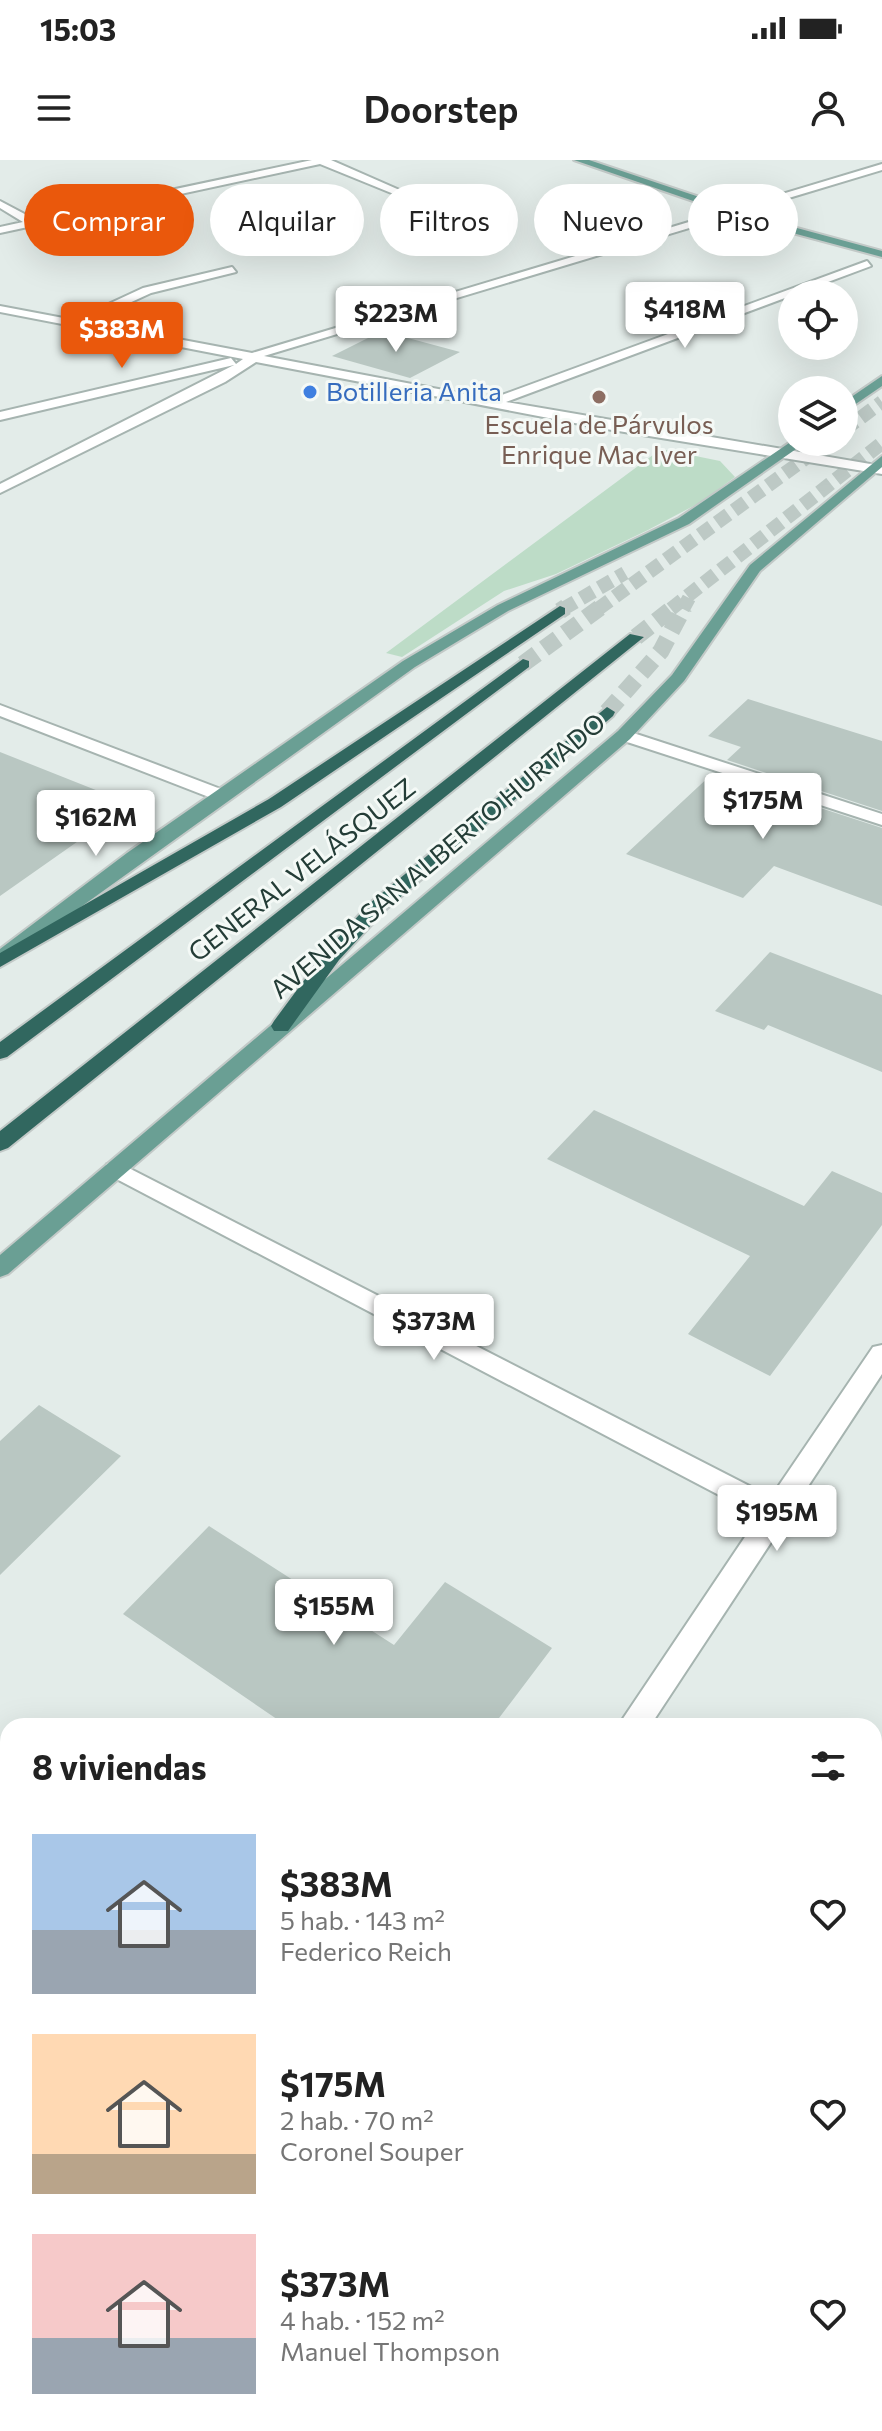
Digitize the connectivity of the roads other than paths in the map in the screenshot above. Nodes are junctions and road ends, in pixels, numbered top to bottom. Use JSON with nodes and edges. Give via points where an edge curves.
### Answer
{"nodes":[{"id":1,"x":579,"y":160,"type":"edge"},
{"id":2,"x":323,"y":161,"type":"edge"},
{"id":3,"x":882,"y":167,"type":"edge"},
{"id":4,"x":380,"y":185,"type":"edge"},
{"id":5,"x":194,"y":189,"type":"edge"},
{"id":6,"x":798,"y":192,"type":"edge"},
{"id":7,"x":688,"y":196,"type":"edge"},
{"id":8,"x":0,"y":204,"type":"edge"},
{"id":9,"x":24,"y":218,"type":"edge"},
{"id":10,"x":688,"y":224,"type":"edge"},
{"id":11,"x":24,"y":225,"type":"edge"},
{"id":12,"x":0,"y":230,"type":"edge"},
{"id":13,"x":798,"y":231,"type":"edge"},
{"id":14,"x":798,"y":236,"type":"edge"},
{"id":15,"x":882,"y":254,"type":"edge"},
{"id":16,"x":867,"y":264,"type":"junction"},
{"id":17,"x":882,"y":269,"type":"edge"},
{"id":18,"x":232,"y":270,"type":"dead end"},
{"id":19,"x":0,"y":309,"type":"edge"},
{"id":20,"x":77,"y":323,"type":"junction"},
{"id":21,"x":252,"y":356,"type":"junction"},
{"id":22,"x":882,"y":380,"type":"edge"},
{"id":23,"x":131,"y":387,"type":"junction"},
{"id":24,"x":858,"y":398,"type":"edge"},
{"id":25,"x":177,"y":401,"type":"junction"},
{"id":26,"x":489,"y":403,"type":"junction"},
{"id":27,"x":0,"y":416,"type":"edge"},
{"id":28,"x":778,"y":453,"type":"edge"},
{"id":29,"x":780,"y":456,"type":"edge"},
{"id":30,"x":799,"y":456,"type":"edge"},
{"id":31,"x":879,"y":466,"type":"edge"},
{"id":32,"x":0,"y":489,"type":"edge"},
{"id":33,"x":560,"y":611,"type":"tunnel mouth"},
{"id":34,"x":636,"y":637,"type":"tunnel mouth"},
{"id":35,"x":523,"y":664,"type":"tunnel mouth"},
{"id":36,"x":0,"y":710,"type":"edge"},
{"id":37,"x":607,"y":712,"type":"tunnel mouth"},
{"id":38,"x":19,"y":718,"type":"junction"},
{"id":39,"x":0,"y":731,"type":"edge"},
{"id":40,"x":624,"y":735,"type":"junction"},
{"id":41,"x":220,"y":795,"type":"junction"},
{"id":42,"x":882,"y":820,"type":"edge"},
{"id":43,"x":0,"y":960,"type":"edge"},
{"id":44,"x":281,"y":1026,"type":"junction"},
{"id":45,"x":0,"y":1052,"type":"edge"},
{"id":46,"x":0,"y":1143,"type":"edge"},
{"id":47,"x":115,"y":1169,"type":"junction"},
{"id":48,"x":0,"y":1268,"type":"edge"},
{"id":49,"x":882,"y":1354,"type":"edge"},
{"id":50,"x":775,"y":1512,"type":"junction"},
{"id":51,"x":638,"y":1718,"type":"edge"}],
"edges":[{"from":1,"to":7,"type":"main road"},
{"from":2,"to":4,"type":"street"},
{"from":2,"to":5,"type":"street"},
{"from":3,"to":6,"type":"street"},
{"from":8,"to":9,"type":"street"},
{"from":10,"to":21,"type":"street"},
{"from":11,"to":12,"type":"street"},
{"from":13,"to":15,"type":"main road"},
{"from":14,"to":16,"type":"main road"},
{"from":16,"to":17,"type":"main road"},
{"from":16,"to":26,"type":"street"},
{"from":18,"to":20,"type":"street","via":[[147,290]]},
{"from":19,"to":20,"type":"street"},
{"from":20,"to":21,"type":"street"},
{"from":21,"to":23,"type":"street"},
{"from":21,"to":25,"type":"street","via":[[230,374]]},
{"from":21,"to":26,"type":"street"},
{"from":22,"to":24,"type":"main road"},
{"from":23,"to":25,"type":"street"},
{"from":23,"to":27,"type":"street"},
{"from":25,"to":32,"type":"street"},
{"from":26,"to":28,"type":"street"},
{"from":29,"to":41,"type":"main road","via":[[684,521],[503,608],[438,646]]},
{"from":30,"to":31,"type":"street"},
{"from":31,"to":40,"type":"main road","name":"AVENIDA SAN ALBERTO HURTADO","via":[[755,568],[678,678]]},
{"from":33,"to":43,"type":"highway","via":[[275,803]]},
{"from":34,"to":46,"type":"highway","name":"GENERAL VELÁSQUEZ"},
{"from":35,"to":45,"type":"highway","name":"GENERAL VELÁSQUEZ"},
{"from":36,"to":38,"type":"street"},
{"from":37,"to":44,"type":"highway","via":[[377,907],[332,956]]},
{"from":38,"to":39,"type":"street"},
{"from":38,"to":41,"type":"street"},
{"from":40,"to":42,"type":"street"},
{"from":40,"to":44,"type":"main road","name":"AVENIDA SAN ALBERTO HURTADO"},
{"from":41,"to":43,"type":"main road"},
{"from":44,"to":47,"type":"main road","name":"AVENIDA SAN ALBERTO HURTADO"},
{"from":47,"to":48,"type":"main road","name":"AVENIDA SAN ALBERTO HURTADO"},
{"from":47,"to":50,"type":"street"},
{"from":49,"to":50,"type":"street"},
{"from":50,"to":51,"type":"street"}]}
